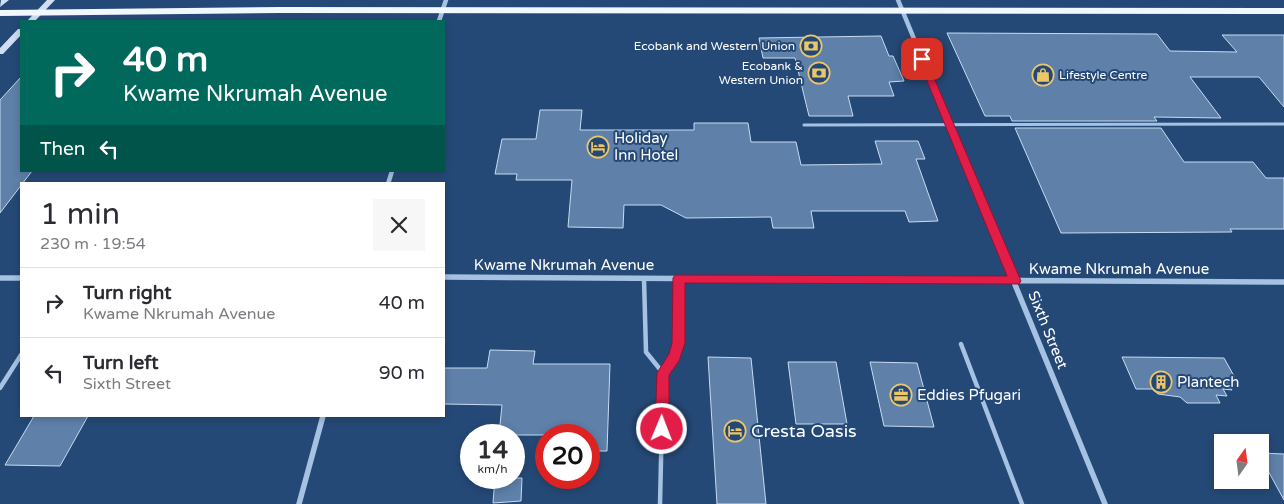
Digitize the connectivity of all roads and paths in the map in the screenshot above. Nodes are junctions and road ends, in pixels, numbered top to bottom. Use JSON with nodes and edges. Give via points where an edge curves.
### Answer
{"nodes":[{"id":1,"x":5,"y":0,"type":"edge"},
{"id":2,"x":51,"y":0,"type":"edge"},
{"id":3,"x":446,"y":0,"type":"edge"},
{"id":4,"x":0,"y":5,"type":"edge"},
{"id":5,"x":900,"y":5,"type":"edge"},
{"id":6,"x":1284,"y":11,"type":"edge"},
{"id":7,"x":0,"y":13,"type":"edge"},
{"id":8,"x":39,"y":13,"type":"junction"},
{"id":9,"x":440,"y":16,"type":"edge"},
{"id":10,"x":32,"y":20,"type":"edge"},
{"id":11,"x":20,"y":32,"type":"edge"},
{"id":12,"x":0,"y":52,"type":"edge"},
{"id":13,"x":1284,"y":124,"type":"edge"},
{"id":14,"x":804,"y":125,"type":"dead end"},
{"id":15,"x":948,"y":125,"type":"junction"},
{"id":16,"x":445,"y":277,"type":"edge"},
{"id":17,"x":0,"y":278,"type":"edge"},
{"id":18,"x":20,"y":278,"type":"edge"},
{"id":19,"x":644,"y":278,"type":"junction"},
{"id":20,"x":679,"y":278,"type":"junction"},
{"id":21,"x":1015,"y":281,"type":"junction"},
{"id":22,"x":1284,"y":282,"type":"edge"},
{"id":23,"x":961,"y":344,"type":"dead end"},
{"id":24,"x":20,"y":357,"type":"edge"},
{"id":25,"x":663,"y":373,"type":"junction"},
{"id":26,"x":0,"y":388,"type":"edge"},
{"id":27,"x":323,"y":417,"type":"edge"},
{"id":28,"x":299,"y":504,"type":"edge"},
{"id":29,"x":660,"y":504,"type":"edge"},
{"id":30,"x":1022,"y":504,"type":"edge"},
{"id":31,"x":1105,"y":504,"type":"edge"}],
"edges":[{"from":1,"to":4,"type":"main road"},
{"from":2,"to":8,"type":"main road"},
{"from":3,"to":9,"type":"street"},
{"from":5,"to":6,"type":"highway"},
{"from":5,"to":9,"type":"highway"},
{"from":5,"to":15,"type":"street","name":"Sixth Street"},
{"from":7,"to":8,"type":"highway"},
{"from":8,"to":9,"type":"highway","via":[[279,10]]},
{"from":8,"to":10,"type":"main road"},
{"from":11,"to":12,"type":"main road"},
{"from":13,"to":15,"type":"lane"},
{"from":14,"to":15,"type":"lane"},
{"from":15,"to":21,"type":"street","name":"Sixth Street"},
{"from":16,"to":19,"type":"street","name":"Kwame Nkrumah Avenue"},
{"from":17,"to":18,"type":"street"},
{"from":19,"to":20,"type":"street","name":"Kwame Nkrumah Avenue"},
{"from":19,"to":25,"type":"lane","via":[[646,352]]},
{"from":20,"to":21,"type":"street","name":"Kwame Nkrumah Avenue"},
{"from":20,"to":25,"type":"lane","via":[[679,343],[675,357]]},
{"from":21,"to":22,"type":"street","name":"Kwame Nkrumah Avenue"},
{"from":21,"to":31,"type":"street","name":"Sixth Street"},
{"from":23,"to":30,"type":"lane"},
{"from":24,"to":26,"type":"lane"},
{"from":25,"to":29,"type":"lane"},
{"from":27,"to":28,"type":"street"}]}
